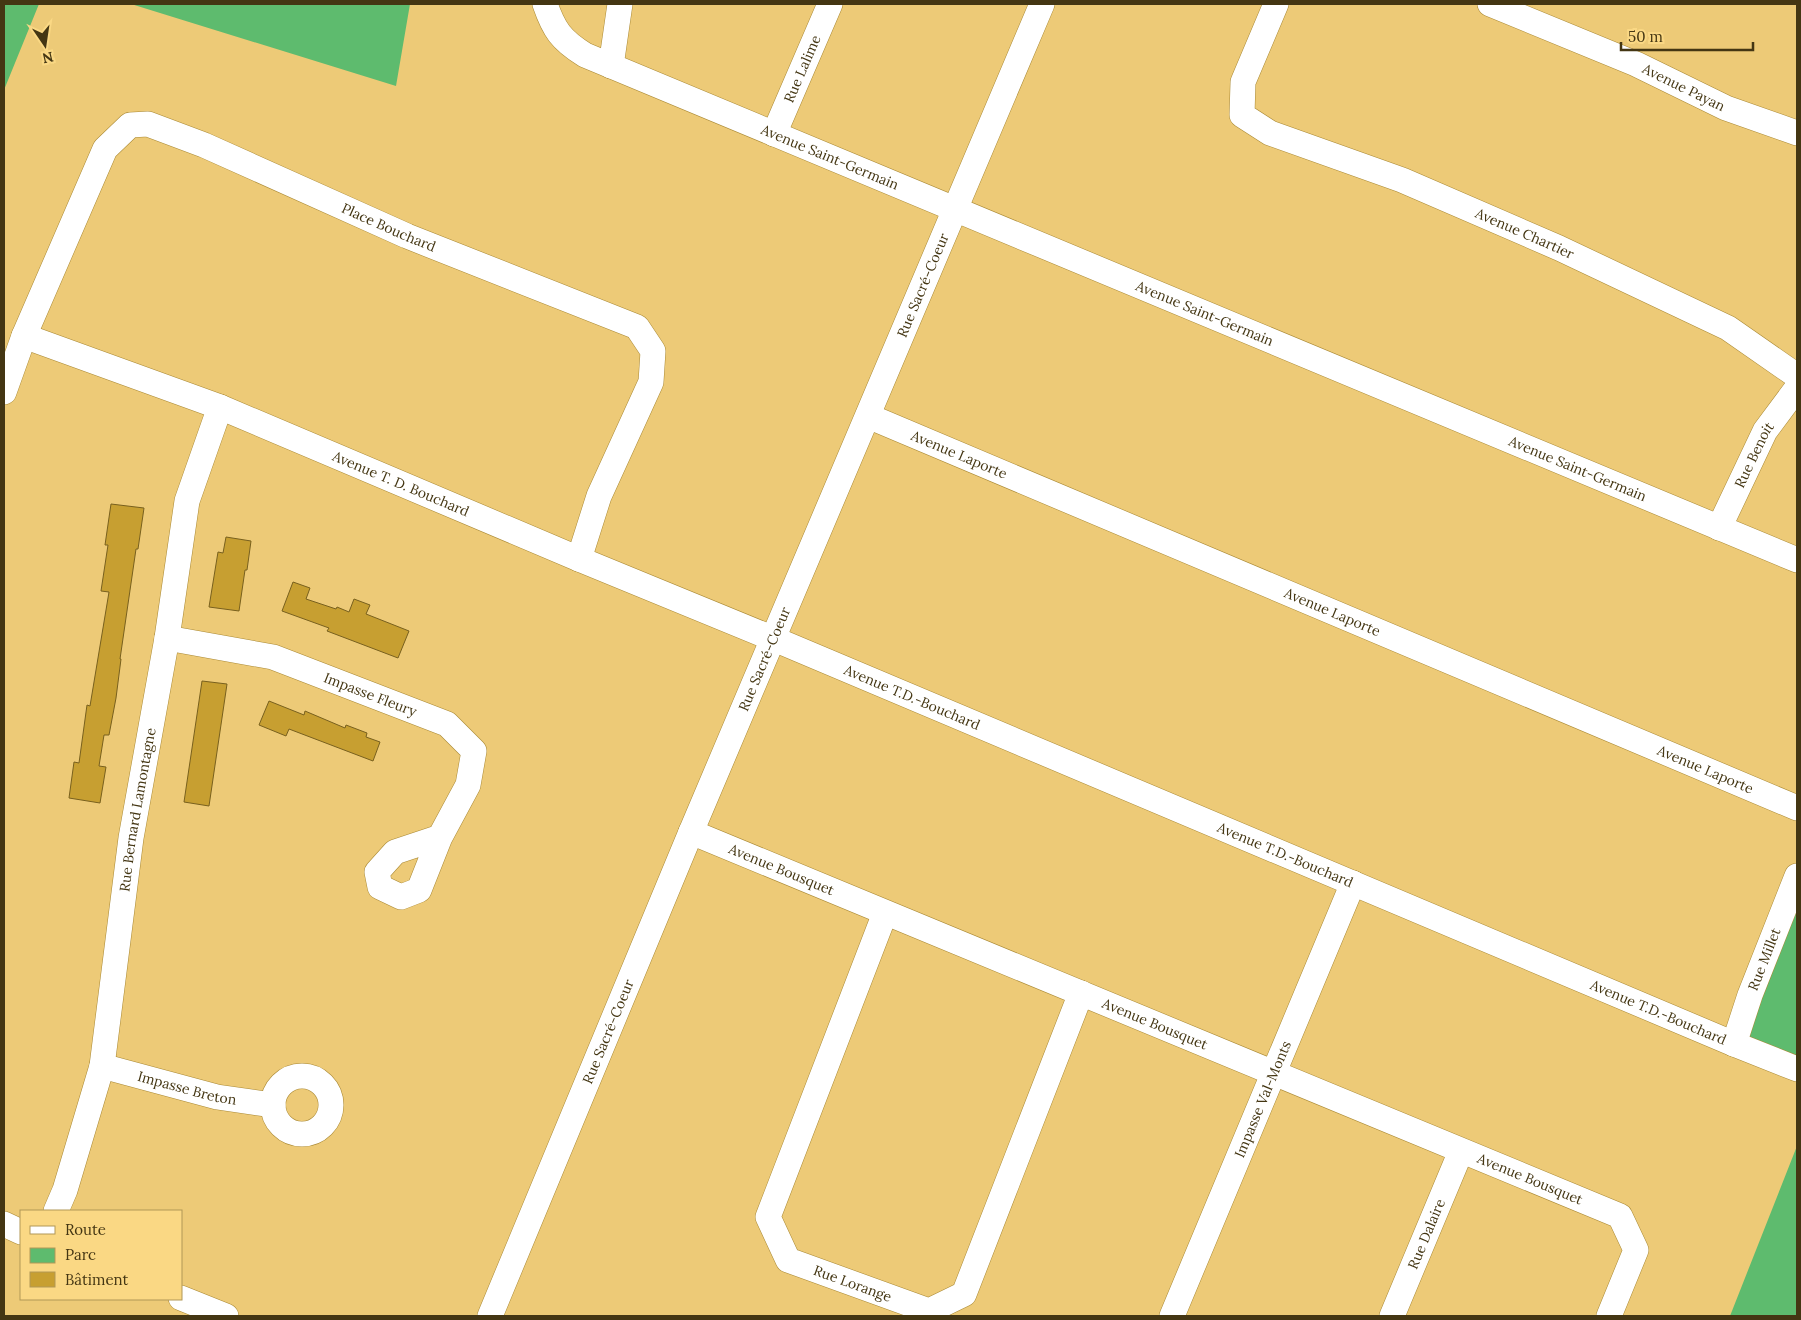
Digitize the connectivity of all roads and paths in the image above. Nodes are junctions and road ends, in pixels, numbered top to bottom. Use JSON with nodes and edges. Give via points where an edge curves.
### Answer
{"nodes":[{"id":1,"x":544,"y":4,"type":"edge"},
{"id":2,"x":620,"y":4,"type":"edge"},
{"id":3,"x":830,"y":4,"type":"edge"},
{"id":4,"x":1042,"y":4,"type":"edge"},
{"id":5,"x":1276,"y":4,"type":"edge"},
{"id":6,"x":1490,"y":4,"type":"edge"},
{"id":7,"x":611,"y":66,"type":"junction"},
{"id":8,"x":1797,"y":133,"type":"edge"},
{"id":9,"x":774,"y":134,"type":"junction"},
{"id":10,"x":955,"y":210,"type":"junction"},
{"id":11,"x":24,"y":336,"type":"junction"},
{"id":12,"x":1797,"y":376,"type":"edge"},
{"id":13,"x":1797,"y":388,"type":"edge"},
{"id":14,"x":4,"y":392,"type":"edge"},
{"id":15,"x":220,"y":408,"type":"junction"},
{"id":16,"x":868,"y":416,"type":"junction"},
{"id":17,"x":1719,"y":528,"type":"junction"},
{"id":18,"x":579,"y":559,"type":"junction"},
{"id":19,"x":1797,"y":560,"type":"edge"},
{"id":20,"x":166,"y":638,"type":"junction"},
{"id":21,"x":774,"y":639,"type":"junction"},
{"id":22,"x":1797,"y":808,"type":"edge"},
{"id":23,"x":692,"y":832,"type":"junction"},
{"id":24,"x":440,"y":837,"type":"dead end"},
{"id":25,"x":1797,"y":876,"type":"edge"},
{"id":26,"x":1353,"y":883,"type":"junction"},
{"id":27,"x":885,"y":913,"type":"junction"},
{"id":28,"x":1081,"y":993,"type":"junction"},
{"id":29,"x":1734,"y":1044,"type":"junction"},
{"id":30,"x":102,"y":1066,"type":"junction"},
{"id":31,"x":1797,"y":1070,"type":"edge"},
{"id":32,"x":1274,"y":1072,"type":"junction"},
{"id":33,"x":273,"y":1105,"type":"dead end"},
{"id":34,"x":1461,"y":1151,"type":"junction"},
{"id":35,"x":56,"y":1210,"type":"edge"},
{"id":36,"x":4,"y":1224,"type":"edge"},
{"id":37,"x":20,"y":1232,"type":"edge"},
{"id":38,"x":182,"y":1298,"type":"edge"},
{"id":39,"x":226,"y":1316,"type":"edge"},
{"id":40,"x":490,"y":1316,"type":"edge"},
{"id":41,"x":1172,"y":1316,"type":"edge"},
{"id":42,"x":1392,"y":1316,"type":"edge"},
{"id":43,"x":1609,"y":1316,"type":"edge"}],
"edges":[{"from":1,"to":7,"type":"street","name":"Avenue Saint-Germain","via":[[553,26],[570,46]]},
{"from":2,"to":7,"type":"street"},
{"from":3,"to":9,"type":"street","name":"Rue Lalime"},
{"from":4,"to":10,"type":"street","name":"Rue Sacré-Coeur"},
{"from":5,"to":12,"type":"street","name":"Avenue Chartier","via":[[1244,82],[1242,115],[1270,133],[1402,180],[1560,248],[1728,328]]},
{"from":6,"to":8,"type":"street","name":"Avenue Payan","via":[[1636,64],[1726,108]]},
{"from":7,"to":9,"type":"street","name":"Avenue Saint-Germain"},
{"from":9,"to":10,"type":"street","name":"Avenue Saint-Germain"},
{"from":10,"to":16,"type":"street","name":"Rue Sacré-Coeur"},
{"from":10,"to":17,"type":"street","name":"Avenue Saint-Germain"},
{"from":11,"to":14,"type":"street","name":"Place Bouchard"},
{"from":11,"to":15,"type":"street","name":"Avenue T. D. Bouchard"},
{"from":11,"to":18,"type":"street","name":"Place Bouchard","via":[[105,149],[130,125],[148,124],[204,145],[407,236],[637,328],[653,351],[651,382],[598,496]]},
{"from":13,"to":17,"type":"street","name":"Rue Benoit","via":[[1765,431]]},
{"from":15,"to":18,"type":"street","name":"Avenue T. D. Bouchard"},
{"from":15,"to":20,"type":"street","name":"Rue Bernard Lamontagne","via":[[187,501]]},
{"from":16,"to":21,"type":"street","name":"Rue Sacré-Coeur"},
{"from":16,"to":22,"type":"street","name":"Avenue Laporte"},
{"from":17,"to":19,"type":"street","name":"Avenue Saint-Germain"},
{"from":18,"to":21,"type":"street","name":"Avenue T. D. Bouchard"},
{"from":20,"to":24,"type":"street","name":"Impasse Fleury","via":[[274,657],[447,724],[474,751],[468,785]]},
{"from":20,"to":30,"type":"street","name":"Rue Bernard Lamontagne","via":[[131,838]]},
{"from":21,"to":23,"type":"street","name":"Rue Sacré-Coeur"},
{"from":21,"to":26,"type":"street","name":"Avenue T.D.-Bouchard"},
{"from":23,"to":27,"type":"street","name":"Avenue Bousquet"},
{"from":23,"to":40,"type":"street","name":"Rue Sacré-Coeur"},
{"from":25,"to":29,"type":"street","name":"Rue Millet"},
{"from":26,"to":29,"type":"street","name":"Avenue T.D.-Bouchard"},
{"from":26,"to":32,"type":"street","name":"Impasse Val-Monts"},
{"from":27,"to":28,"type":"street","name":"Avenue Bousquet"},
{"from":27,"to":28,"type":"street","name":"Rue Lorange","via":[[768,1218],[788,1260],[929,1311],[964,1294]]},
{"from":28,"to":32,"type":"street","name":"Avenue Bousquet"},
{"from":29,"to":31,"type":"street","name":"Avenue T.D.-Bouchard"},
{"from":30,"to":33,"type":"street","name":"Impasse Breton","via":[[217,1097]]},
{"from":30,"to":35,"type":"street","name":"Rue Bernard Lamontagne"},
{"from":32,"to":34,"type":"street","name":"Avenue Bousquet"},
{"from":32,"to":41,"type":"street","name":"Impasse Val-Monts"},
{"from":34,"to":42,"type":"street","name":"Rue Dalaire"},
{"from":34,"to":43,"type":"street","name":"Avenue Bousquet","via":[[1620,1216],[1636,1250]]},
{"from":36,"to":37,"type":"street"},
{"from":38,"to":39,"type":"street"}]}
